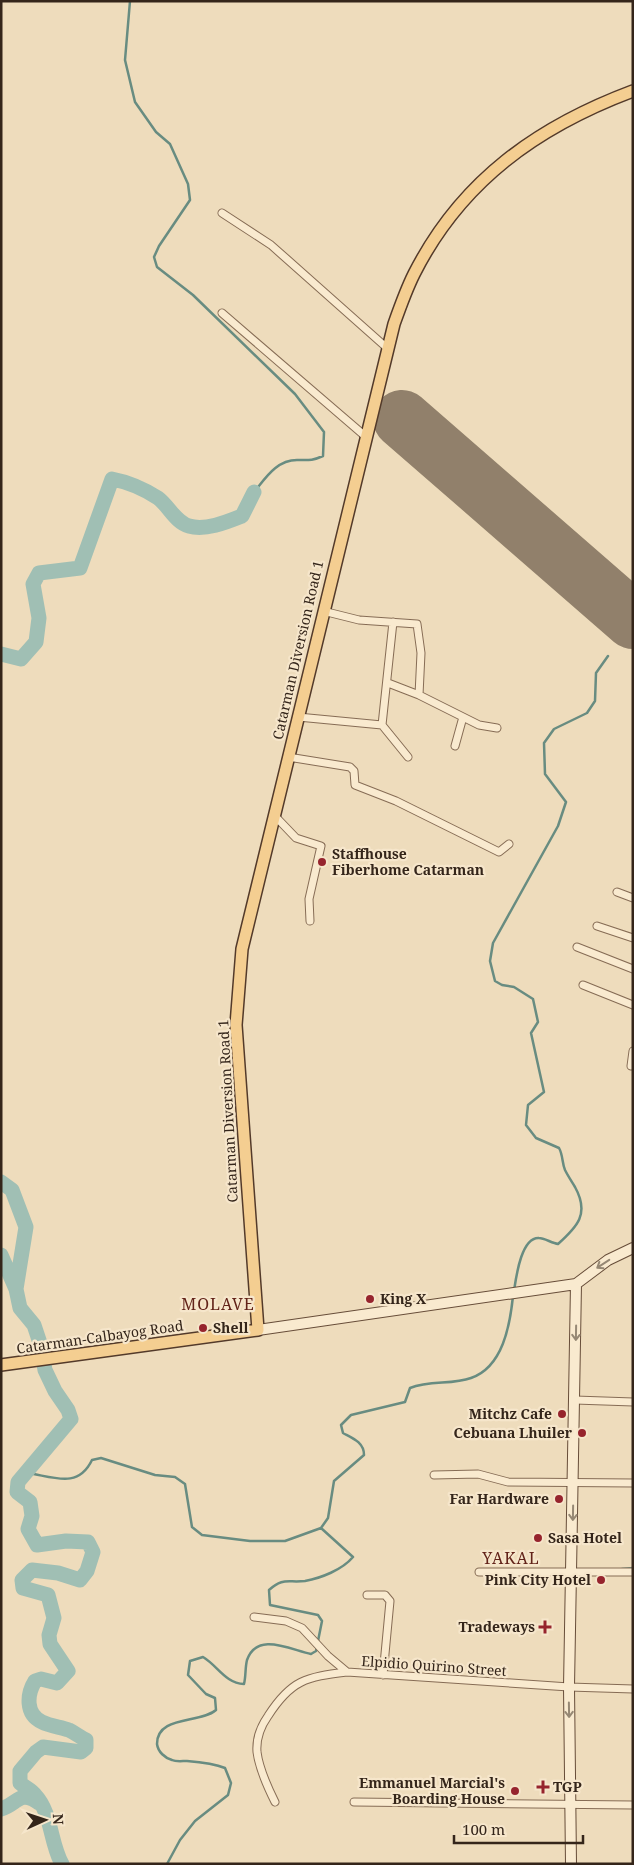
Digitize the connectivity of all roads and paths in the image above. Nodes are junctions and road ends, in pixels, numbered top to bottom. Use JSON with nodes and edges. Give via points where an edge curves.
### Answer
{"nodes":[{"id":1,"x":633,"y":91,"type":"edge"},
{"id":2,"x":222,"y":213,"type":"dead end"},
{"id":3,"x":222,"y":313,"type":"dead end"},
{"id":4,"x":387,"y":348,"type":"junction"},
{"id":5,"x":365,"y":436,"type":"junction"},
{"id":6,"x":323,"y":611,"type":"junction"},
{"id":7,"x":393,"y":622,"type":"junction"},
{"id":8,"x":388,"y":683,"type":"junction"},
{"id":9,"x":419,"y":695,"type":"junction"},
{"id":10,"x":298,"y":717,"type":"junction"},
{"id":11,"x":463,"y":717,"type":"junction"},
{"id":12,"x":382,"y":725,"type":"junction"},
{"id":13,"x":498,"y":728,"type":"dead end"},
{"id":14,"x":455,"y":746,"type":"dead end"},
{"id":15,"x":288,"y":757,"type":"junction"},
{"id":16,"x":408,"y":757,"type":"dead end"},
{"id":17,"x":274,"y":815,"type":"junction"},
{"id":18,"x":509,"y":844,"type":"dead end"},
{"id":19,"x":617,"y":892,"type":"dead end"},
{"id":20,"x":633,"y":898,"type":"edge"},
{"id":21,"x":310,"y":921,"type":"dead end"},
{"id":22,"x":597,"y":926,"type":"dead end"},
{"id":23,"x":633,"y":938,"type":"edge"},
{"id":24,"x":577,"y":947,"type":"dead end"},
{"id":25,"x":633,"y":969,"type":"edge"},
{"id":26,"x":584,"y":985,"type":"dead end"},
{"id":27,"x":633,"y":1004,"type":"edge"},
{"id":28,"x":633,"y":1051,"type":"edge"},
{"id":29,"x":633,"y":1066,"type":"edge"},
{"id":30,"x":633,"y":1248,"type":"edge"},
{"id":31,"x":576,"y":1284,"type":"junction"},
{"id":32,"x":258,"y":1330,"type":"junction"},
{"id":33,"x":1,"y":1365,"type":"edge"},
{"id":34,"x":575,"y":1400,"type":"junction"},
{"id":35,"x":633,"y":1402,"type":"edge"},
{"id":36,"x":434,"y":1476,"type":"dead end"},
{"id":37,"x":574,"y":1483,"type":"junction"},
{"id":38,"x":633,"y":1483,"type":"edge"},
{"id":39,"x":480,"y":1572,"type":"dead end"},
{"id":40,"x":572,"y":1572,"type":"junction"},
{"id":41,"x":633,"y":1572,"type":"edge"},
{"id":42,"x":367,"y":1595,"type":"dead end"},
{"id":43,"x":254,"y":1617,"type":"dead end"},
{"id":44,"x":347,"y":1672,"type":"junction"},
{"id":45,"x":383,"y":1675,"type":"junction"},
{"id":46,"x":569,"y":1687,"type":"junction"},
{"id":47,"x":633,"y":1689,"type":"edge"},
{"id":48,"x":275,"y":1802,"type":"dead end"},
{"id":49,"x":354,"y":1802,"type":"dead end"},
{"id":50,"x":571,"y":1803,"type":"junction"},
{"id":51,"x":633,"y":1805,"type":"edge"},
{"id":52,"x":571,"y":1864,"type":"edge"}],
"edges":[{"from":1,"to":4,"type":"main road","name":"Catarman Diversion Road 1","via":[[556,125],[492,171],[442,230],[414,274]]},
{"from":2,"to":4,"type":"street","via":[[271,245]]},
{"from":3,"to":5,"type":"street"},
{"from":4,"to":5,"type":"main road","name":"Catarman Diversion Road 1"},
{"from":5,"to":6,"type":"main road","name":"Catarman Diversion Road 1"},
{"from":6,"to":7,"type":"street","via":[[359,620]]},
{"from":6,"to":10,"type":"main road","name":"Catarman Diversion Road 1"},
{"from":7,"to":8,"type":"street"},
{"from":7,"to":9,"type":"street","via":[[416,624],[421,653]]},
{"from":8,"to":9,"type":"street"},
{"from":8,"to":12,"type":"street"},
{"from":9,"to":11,"type":"street"},
{"from":10,"to":12,"type":"street"},
{"from":10,"to":15,"type":"main road","name":"Catarman Diversion Road 1"},
{"from":11,"to":13,"type":"street","via":[[479,725]]},
{"from":11,"to":14,"type":"street"},
{"from":12,"to":16,"type":"street"},
{"from":15,"to":17,"type":"main road","name":"Catarman Diversion Road 1"},
{"from":15,"to":18,"type":"street","via":[[350,767],[354,771],[355,786],[396,801],[499,852]]},
{"from":17,"to":21,"type":"street","via":[[296,838],[321,846],[309,899]]},
{"from":17,"to":32,"type":"main road","name":"Catarman Diversion Road 1","via":[[242,949],[236,1025]]},
{"from":19,"to":20,"type":"street"},
{"from":22,"to":23,"type":"street"},
{"from":24,"to":25,"type":"street"},
{"from":26,"to":27,"type":"street"},
{"from":28,"to":29,"type":"street"},
{"from":30,"to":31,"type":"main road","one_way":true,"via":[[602,1264]]},
{"from":31,"to":32,"type":"main road","name":"Catarman-Calbayog Road"},
{"from":31,"to":34,"type":"main road","one_way":true},
{"from":32,"to":33,"type":"main road","name":"Catarman-Calbayog Road"},
{"from":34,"to":35,"type":"street"},
{"from":34,"to":37,"type":"main road"},
{"from":36,"to":37,"type":"street","via":[[478,1474],[508,1482]]},
{"from":37,"to":38,"type":"street"},
{"from":37,"to":40,"type":"main road","one_way":true},
{"from":39,"to":40,"type":"street"},
{"from":40,"to":41,"type":"street"},
{"from":40,"to":46,"type":"main road"},
{"from":42,"to":45,"type":"street","via":[[385,1595],[390,1601]]},
{"from":43,"to":44,"type":"street","name":"Elpidio Quirino Street","via":[[286,1621],[302,1628]]},
{"from":44,"to":45,"type":"street","name":"Elpidio Quirino Street"},
{"from":44,"to":48,"type":"street","via":[[302,1681],[281,1695],[260,1727],[257,1752]]},
{"from":45,"to":46,"type":"street","name":"Elpidio Quirino Street"},
{"from":46,"to":47,"type":"street","name":"Elpidio Quirino Street"},
{"from":46,"to":50,"type":"main road","one_way":true},
{"from":49,"to":50,"type":"street"},
{"from":50,"to":51,"type":"street"},
{"from":50,"to":52,"type":"main road"}]}
